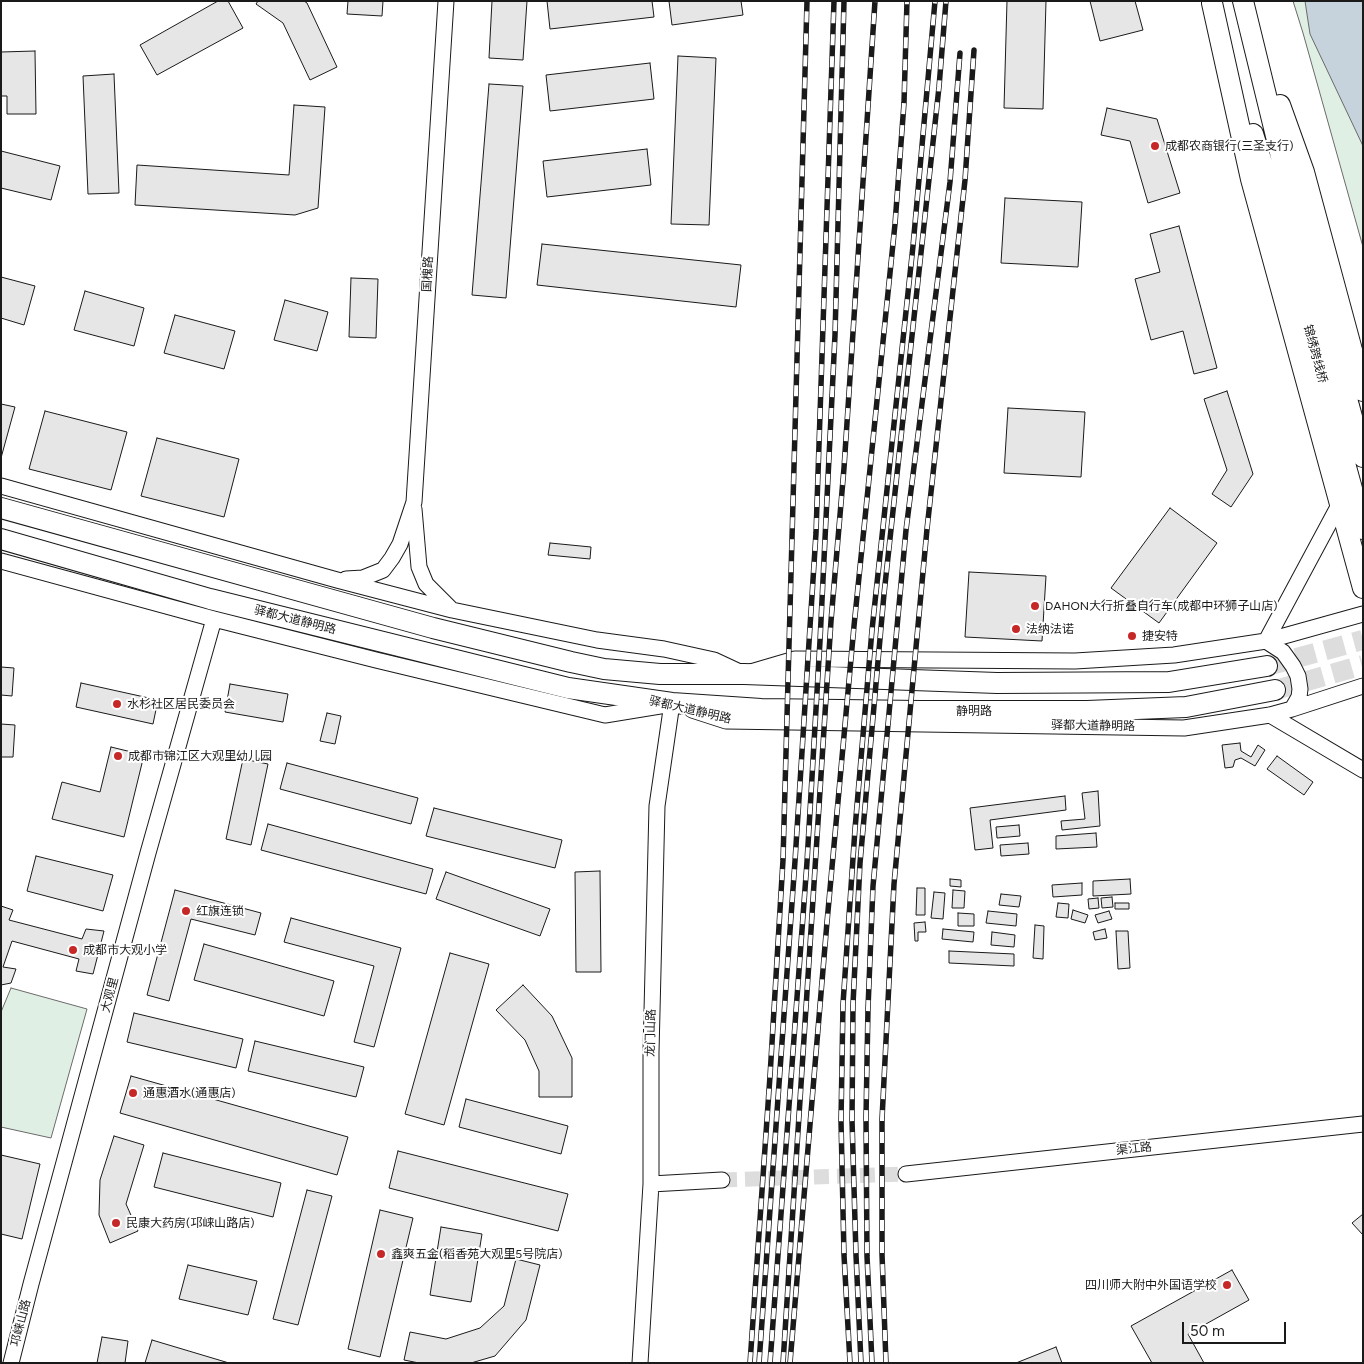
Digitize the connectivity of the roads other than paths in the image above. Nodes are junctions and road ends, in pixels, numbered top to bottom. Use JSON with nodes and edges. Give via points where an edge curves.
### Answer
{"nodes":[{"id":1,"x":446,"y":1,"type":"edge"},
{"id":2,"x":1244,"y":1,"type":"edge"},
{"id":3,"x":1212,"y":2,"type":"edge"},
{"id":4,"x":1276,"y":176,"type":"junction"},
{"id":5,"x":1363,"y":391,"type":"edge"},
{"id":6,"x":1363,"y":457,"type":"edge"},
{"id":7,"x":1,"y":486,"type":"edge"},
{"id":8,"x":414,"y":502,"type":"junction"},
{"id":9,"x":1339,"y":505,"type":"junction"},
{"id":10,"x":1,"y":508,"type":"edge"},
{"id":11,"x":1363,"y":530,"type":"edge"},
{"id":12,"x":1,"y":539,"type":"edge"},
{"id":13,"x":1,"y":561,"type":"edge"},
{"id":14,"x":337,"y":580,"type":"junction"},
{"id":15,"x":1363,"y":588,"type":"edge"},
{"id":16,"x":452,"y":610,"type":"junction"},
{"id":17,"x":1363,"y":614,"type":"edge"},
{"id":18,"x":214,"y":619,"type":"junction"},
{"id":19,"x":1266,"y":641,"type":"junction"},
{"id":20,"x":1267,"y":666,"type":"tunnel mouth"},
{"id":21,"x":744,"y":674,"type":"junction"},
{"id":22,"x":1363,"y":686,"type":"edge"},
{"id":23,"x":1274,"y":690,"type":"tunnel mouth"},
{"id":24,"x":672,"y":704,"type":"junction"},
{"id":25,"x":1292,"y":709,"type":"junction"},
{"id":26,"x":1270,"y":715,"type":"junction"},
{"id":27,"x":1363,"y":770,"type":"edge"},
{"id":28,"x":1363,"y":1124,"type":"edge"},
{"id":29,"x":906,"y":1174,"type":"tunnel mouth"},
{"id":30,"x":722,"y":1180,"type":"tunnel mouth"},
{"id":31,"x":651,"y":1184,"type":"junction"},
{"id":32,"x":31,"y":1284,"type":"joint"},
{"id":33,"x":11,"y":1363,"type":"edge"},
{"id":34,"x":640,"y":1363,"type":"edge"}],
"edges":[{"from":1,"to":8,"type":"street","name":"国槐路"},
{"from":2,"to":4,"type":"main road"},
{"from":2,"to":5,"type":"main road","via":[[1304,172]]},
{"from":3,"to":4,"type":"main road"},
{"from":3,"to":9,"type":"main road","via":[[1251,179]]},
{"from":4,"to":6,"type":"main road","name":"锦绣跨线桥"},
{"from":4,"to":11,"type":"main road","name":"锦绣跨线桥"},
{"from":7,"to":14,"type":"street"},
{"from":8,"to":14,"type":"street","name":"国槐路","via":[[400,544],[383,570],[363,578]]},
{"from":8,"to":16,"type":"street","via":[[419,566],[426,584]]},
{"from":9,"to":15,"type":"main road"},
{"from":9,"to":19,"type":"street"},
{"from":10,"to":21,"type":"main road","via":[[433,628],[571,662],[604,669],[660,674]]},
{"from":12,"to":24,"type":"main road","name":"驿都大道静明路","via":[[210,599],[568,688]]},
{"from":13,"to":18,"type":"street"},
{"from":14,"to":16,"type":"street"},
{"from":16,"to":21,"type":"street","via":[[597,640],[664,649],[714,660]]},
{"from":17,"to":19,"type":"street"},
{"from":18,"to":24,"type":"street","via":[[605,714]]},
{"from":18,"to":32,"type":"street","name":"大观里"},
{"from":19,"to":21,"type":"street","via":[[1174,655],[1075,661],[795,659]]},
{"from":19,"to":25,"type":"street","via":[[1283,652],[1298,676],[1299,697]]},
{"from":20,"to":21,"type":"main road","via":[[1169,682],[997,683]]},
{"from":22,"to":25,"type":"street","name":"驿都大道静明路"},
{"from":23,"to":24,"type":"main road","name":"静明路","via":[[1186,707],[1088,711],[761,709]]},
{"from":24,"to":26,"type":"street","name":"驿都大道静明路","via":[[726,721],[780,722],[1184,728]]},
{"from":24,"to":31,"type":"street","name":"龙门山路","via":[[657,806]]},
{"from":25,"to":26,"type":"street","name":"驿都大道静明路"},
{"from":26,"to":27,"type":"street"},
{"from":28,"to":29,"type":"street","name":"渠江路"},
{"from":30,"to":31,"type":"street"},
{"from":31,"to":34,"type":"street","name":"龙门山路"},
{"from":32,"to":33,"type":"street","name":"邛崃山路"}]}
